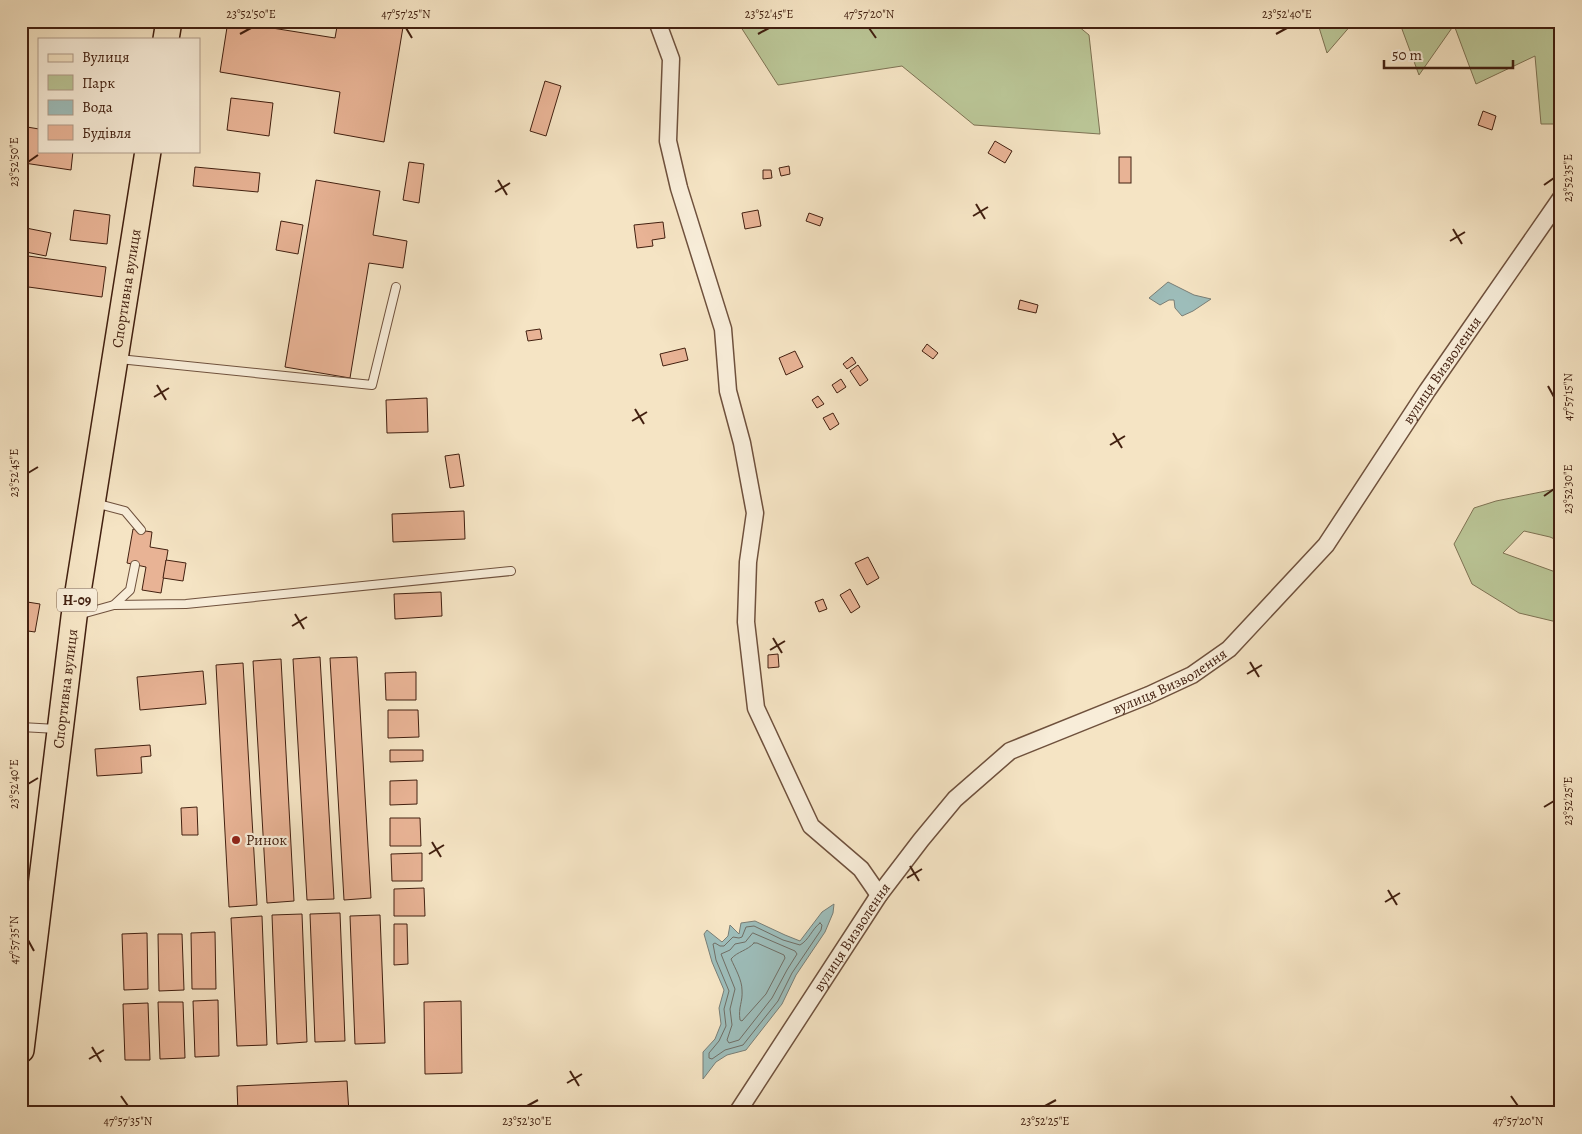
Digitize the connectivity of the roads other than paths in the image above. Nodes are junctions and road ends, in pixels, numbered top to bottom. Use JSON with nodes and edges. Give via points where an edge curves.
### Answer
{"nodes":[{"id":1,"x":169,"y":21,"type":"edge"},
{"id":2,"x":657,"y":21,"type":"edge"},
{"id":3,"x":166,"y":38,"type":"edge"},
{"id":4,"x":148,"y":152,"type":"edge"},
{"id":5,"x":1561,"y":198,"type":"edge"},
{"id":6,"x":396,"y":287,"type":"dead end"},
{"id":7,"x":114,"y":359,"type":"junction"},
{"id":8,"x":92,"y":503,"type":"junction"},
{"id":9,"x":140,"y":530,"type":"dead end"},
{"id":10,"x":135,"y":565,"type":"dead end"},
{"id":11,"x":511,"y":571,"type":"dead end"},
{"id":12,"x":114,"y":605,"type":"junction"},
{"id":13,"x":74,"y":617,"type":"junction"},
{"id":14,"x":21,"y":727,"type":"edge"},
{"id":15,"x":59,"y":729,"type":"junction"},
{"id":16,"x":879,"y":895,"type":"junction"},
{"id":17,"x":21,"y":1050,"type":"edge"},
{"id":18,"x":738,"y":1113,"type":"edge"}],
"edges":[{"from":1,"to":3,"type":"main road"},
{"from":2,"to":16,"type":"street","via":[[671,59],[668,141],[679,188],[723,329],[728,391],[755,513],[748,562],[746,622],[756,708],[811,826],[861,869]]},
{"from":4,"to":7,"type":"main road","name":"Спортивна вулиця","number":"Н-09"},
{"from":5,"to":16,"type":"street","name":"вулиця Визволення","via":[[1427,391],[1326,545],[1229,649],[1192,675],[1010,751],[955,799]]},
{"from":6,"to":7,"type":"lane","via":[[372,386]]},
{"from":7,"to":8,"type":"main road","name":"Спортивна вулиця","number":"Н-09"},
{"from":8,"to":9,"type":"lane","via":[[125,512]]},
{"from":8,"to":13,"type":"main road","name":"Спортивна вулиця","number":"Н-09"},
{"from":10,"to":12,"type":"lane","via":[[130,590]]},
{"from":11,"to":12,"type":"lane","via":[[186,604]]},
{"from":12,"to":13,"type":"lane"},
{"from":13,"to":15,"type":"main road","name":"Спортивна вулиця","number":"Н-09"},
{"from":14,"to":15,"type":"lane"},
{"from":15,"to":17,"type":"main road","name":"Спортивна вулиця","number":"Н-09"},
{"from":16,"to":18,"type":"street","name":"вулиця Визволення"}]}
